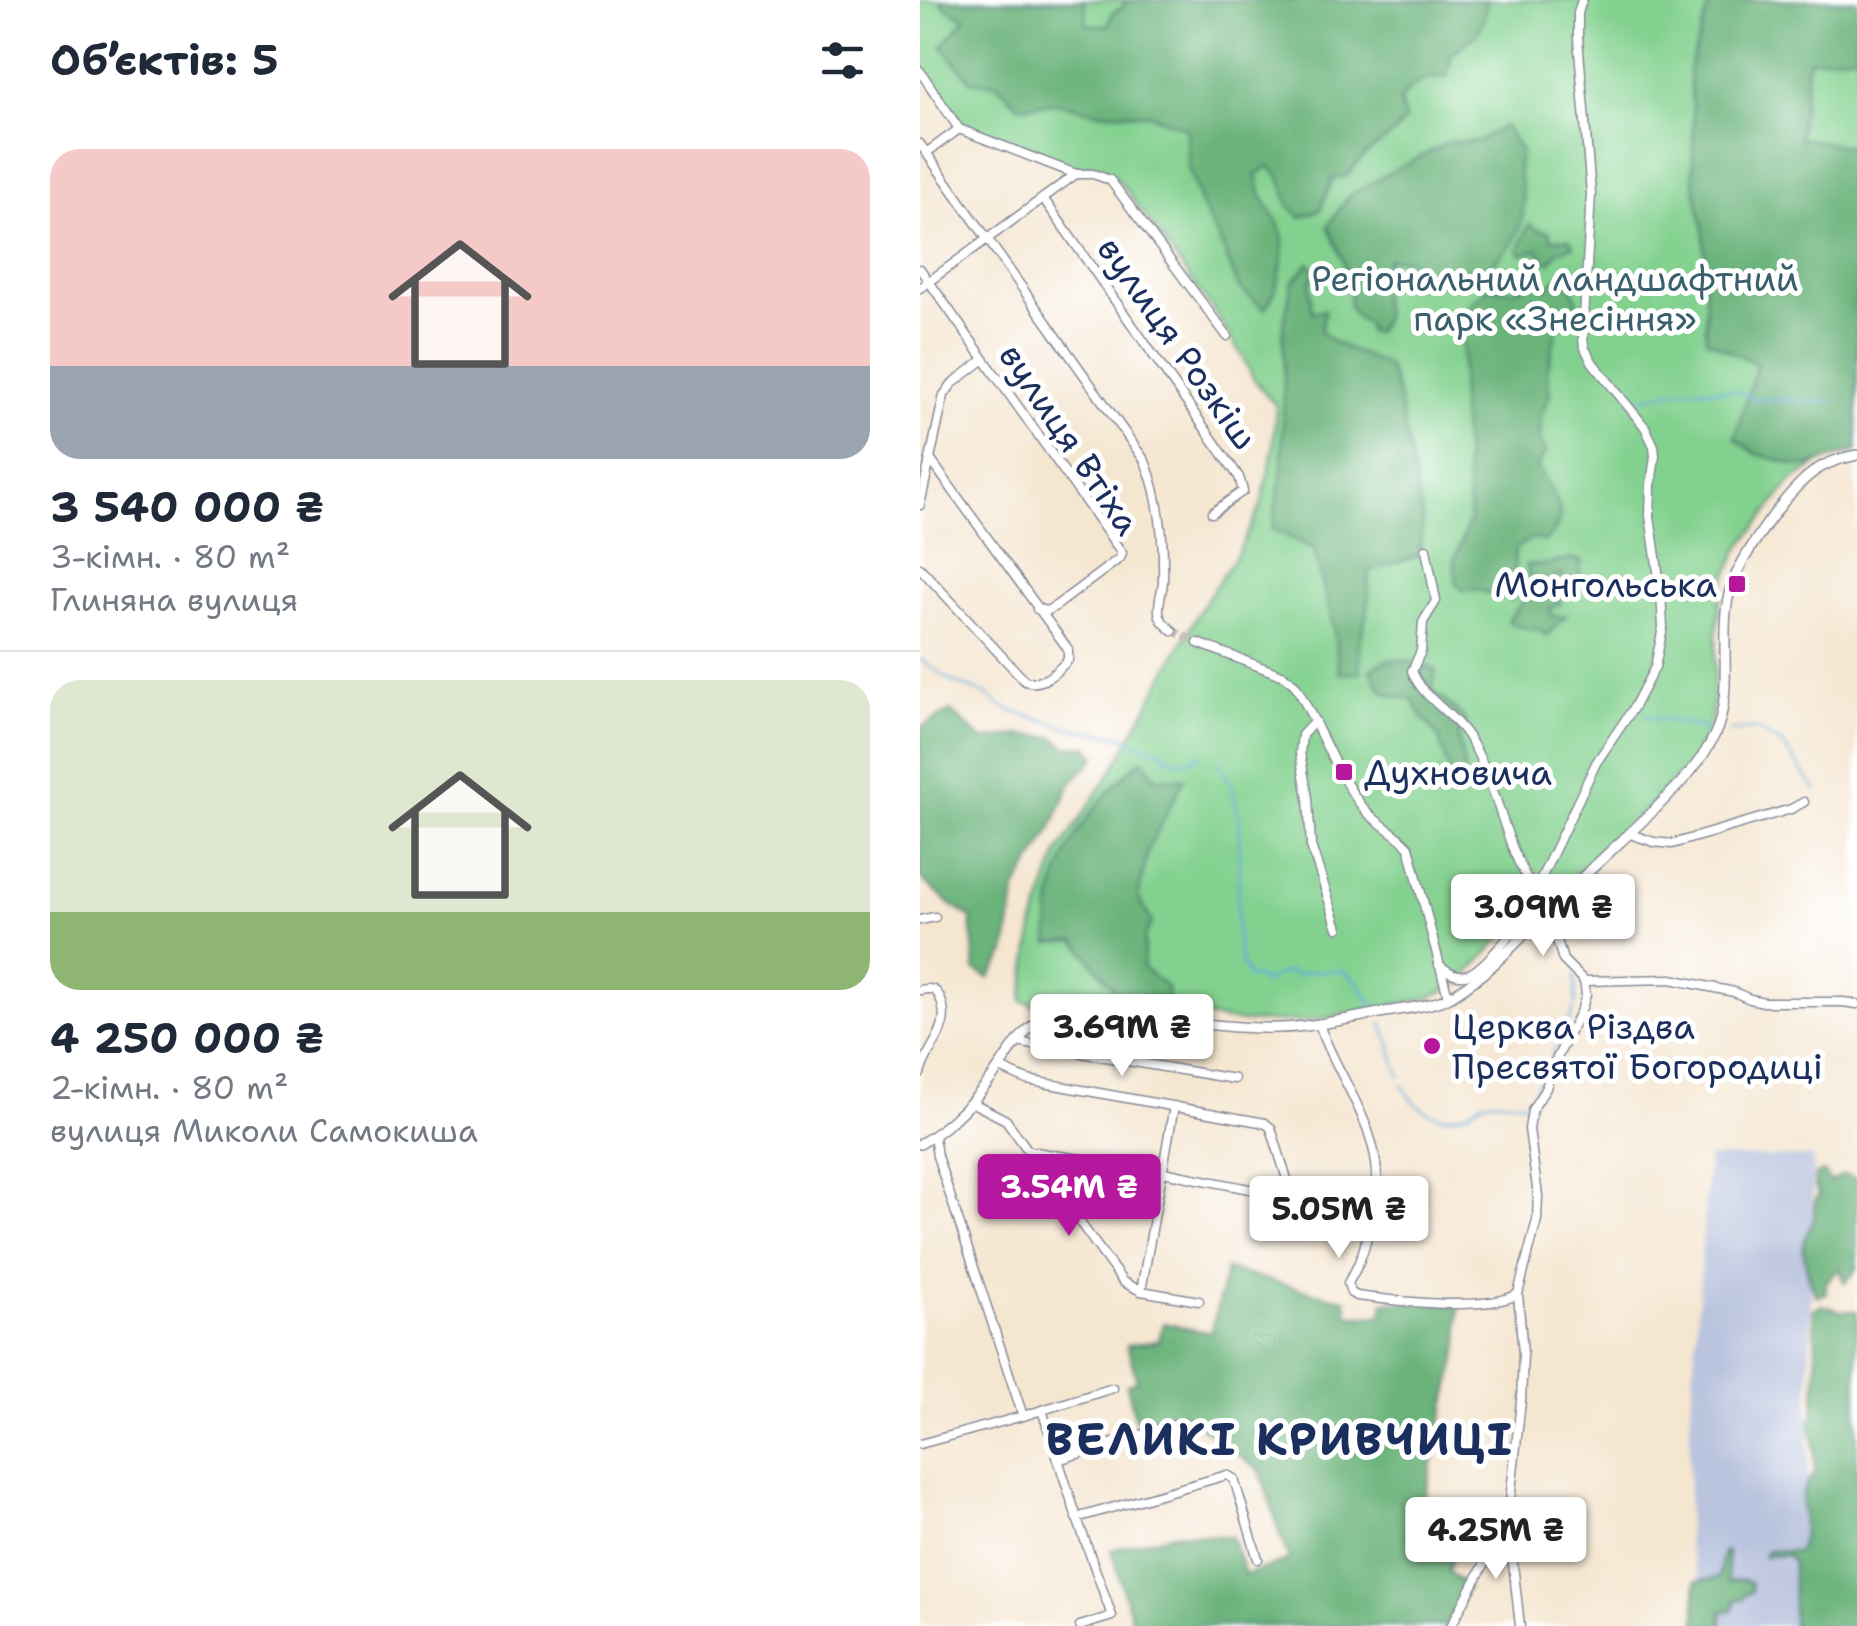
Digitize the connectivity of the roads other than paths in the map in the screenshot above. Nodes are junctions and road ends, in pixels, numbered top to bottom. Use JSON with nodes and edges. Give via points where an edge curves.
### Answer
{"nodes":[{"id":1,"x":1582,"y":0,"type":"edge"},
{"id":2,"x":920,"y":71,"type":"edge"},
{"id":3,"x":959,"y":129,"type":"junction"},
{"id":4,"x":920,"y":144,"type":"edge"},
{"id":5,"x":926,"y":153,"type":"junction"},
{"id":6,"x":1076,"y":174,"type":"junction"},
{"id":7,"x":1044,"y":198,"type":"junction"},
{"id":8,"x":988,"y":237,"type":"junction"},
{"id":9,"x":920,"y":269,"type":"edge"},
{"id":10,"x":929,"y":282,"type":"junction"},
{"id":11,"x":920,"y":288,"type":"edge"},
{"id":12,"x":1228,"y":336,"type":"dead end"},
{"id":13,"x":983,"y":360,"type":"junction"},
{"id":14,"x":1857,"y":455,"type":"edge"},
{"id":15,"x":930,"y":460,"type":"junction"},
{"id":16,"x":920,"y":505,"type":"edge"},
{"id":17,"x":1212,"y":512,"type":"dead end"},
{"id":18,"x":1426,"y":548,"type":"dead end"},
{"id":19,"x":920,"y":568,"type":"edge"},
{"id":20,"x":1037,"y":609,"type":"junction"},
{"id":21,"x":1172,"y":631,"type":"dead end"},
{"id":22,"x":1198,"y":643,"type":"tunnel mouth"},
{"id":23,"x":1315,"y":722,"type":"junction"},
{"id":24,"x":1804,"y":802,"type":"dead end"},
{"id":25,"x":1630,"y":834,"type":"junction"},
{"id":26,"x":1535,"y":891,"type":"junction"},
{"id":27,"x":1555,"y":904,"type":"junction"},
{"id":28,"x":1545,"y":914,"type":"junction"},
{"id":29,"x":935,"y":917,"type":"dead end"},
{"id":30,"x":920,"y":920,"type":"edge"},
{"id":31,"x":1530,"y":927,"type":"junction"},
{"id":32,"x":1338,"y":928,"type":"dead end"},
{"id":33,"x":1555,"y":934,"type":"junction"},
{"id":34,"x":1439,"y":965,"type":"junction"},
{"id":35,"x":1584,"y":980,"type":"junction"},
{"id":36,"x":920,"y":990,"type":"edge"},
{"id":37,"x":1448,"y":997,"type":"junction"},
{"id":38,"x":1857,"y":1004,"type":"edge"},
{"id":39,"x":1319,"y":1024,"type":"junction"},
{"id":40,"x":1017,"y":1042,"type":"junction"},
{"id":41,"x":1000,"y":1068,"type":"junction"},
{"id":42,"x":920,"y":1074,"type":"edge"},
{"id":43,"x":1234,"y":1079,"type":"dead end"},
{"id":44,"x":971,"y":1102,"type":"junction"},
{"id":45,"x":1174,"y":1106,"type":"junction"},
{"id":46,"x":934,"y":1136,"type":"junction"},
{"id":47,"x":920,"y":1144,"type":"edge"},
{"id":48,"x":1029,"y":1151,"type":"junction"},
{"id":49,"x":1163,"y":1172,"type":"junction"},
{"id":50,"x":1140,"y":1291,"type":"junction"},
{"id":51,"x":1518,"y":1294,"type":"junction"},
{"id":52,"x":1200,"y":1301,"type":"dead end"},
{"id":53,"x":1113,"y":1388,"type":"dead end"},
{"id":54,"x":1042,"y":1410,"type":"junction"},
{"id":55,"x":1023,"y":1416,"type":"junction"},
{"id":56,"x":1179,"y":1423,"type":"dead end"},
{"id":57,"x":920,"y":1444,"type":"edge"},
{"id":58,"x":1058,"y":1460,"type":"junction"},
{"id":59,"x":1076,"y":1518,"type":"junction"},
{"id":60,"x":1508,"y":1520,"type":"junction"},
{"id":61,"x":1258,"y":1559,"type":"dead end"},
{"id":62,"x":1080,"y":1626,"type":"edge"},
{"id":63,"x":1451,"y":1626,"type":"edge"},
{"id":64,"x":1520,"y":1626,"type":"edge"}],
"edges":[{"from":1,"to":26,"type":"street","via":[[1578,38],[1592,194],[1582,336],[1593,363],[1654,446],[1650,516],[1662,628],[1647,684],[1596,763]]},
{"from":2,"to":3,"type":"street"},
{"from":3,"to":5,"type":"street"},
{"from":3,"to":6,"type":"street"},
{"from":4,"to":5,"type":"street"},
{"from":5,"to":8,"type":"street"},
{"from":6,"to":7,"type":"street"},
{"from":6,"to":12,"type":"street","via":[[1102,176],[1117,186]]},
{"from":7,"to":8,"type":"street"},
{"from":7,"to":17,"type":"street","name":"вулиця Розкіш","via":[[1240,478],[1243,491]]},
{"from":8,"to":10,"type":"street"},
{"from":8,"to":21,"type":"street","via":[[1145,461],[1160,519],[1159,613]]},
{"from":9,"to":10,"type":"street","name":"вулиця Втіха"},
{"from":10,"to":11,"type":"street"},
{"from":10,"to":13,"type":"street","name":"вулиця Втіха"},
{"from":13,"to":15,"type":"street","via":[[944,395]]},
{"from":13,"to":20,"type":"street","name":"вулиця Втіха","via":[[1122,554],[1057,605]]},
{"from":14,"to":25,"type":"main road","via":[[1834,460],[1791,492],[1744,560],[1728,595],[1717,731],[1695,768]]},
{"from":15,"to":16,"type":"street"},
{"from":15,"to":20,"type":"street"},
{"from":18,"to":26,"type":"street","via":[[1436,601],[1423,622],[1412,671],[1417,685],[1474,746]]},
{"from":19,"to":20,"type":"street","via":[[1032,683],[1068,660],[1068,649]]},
{"from":22,"to":23,"type":"street","via":[[1291,680]]},
{"from":23,"to":32,"type":"street","via":[[1302,735],[1300,753],[1311,846]]},
{"from":23,"to":34,"type":"street","via":[[1368,814],[1410,847]]},
{"from":24,"to":25,"type":"street","via":[[1672,844]]},
{"from":25,"to":27,"type":"main road"},
{"from":26,"to":28,"type":"street"},
{"from":27,"to":28,"type":"main road"},
{"from":27,"to":33,"type":"main road"},
{"from":28,"to":31,"type":"main road"},
{"from":28,"to":33,"type":"street"},
{"from":28,"to":34,"type":"street","via":[[1528,914],[1470,974]]},
{"from":29,"to":30,"type":"street"},
{"from":31,"to":33,"type":"main road","via":[[1543,925]]},
{"from":31,"to":37,"type":"main road","via":[[1478,978]]},
{"from":33,"to":35,"type":"street","via":[[1564,960]]},
{"from":34,"to":37,"type":"street"},
{"from":35,"to":38,"type":"street","via":[[1671,979],[1764,1002]]},
{"from":35,"to":51,"type":"street","via":[[1582,1008],[1532,1110],[1537,1220]]},
{"from":36,"to":42,"type":"street","via":[[936,991],[944,1016]]},
{"from":37,"to":39,"type":"main road"},
{"from":39,"to":40,"type":"main road","via":[[1240,1028],[1073,1010],[1038,1021]]},
{"from":39,"to":51,"type":"street","via":[[1356,1102],[1376,1166],[1366,1244],[1348,1283],[1351,1293],[1470,1303]]},
{"from":40,"to":41,"type":"main road"},
{"from":40,"to":43,"type":"street"},
{"from":41,"to":44,"type":"main road"},
{"from":41,"to":45,"type":"street","via":[[1027,1080]]},
{"from":44,"to":46,"type":"main road"},
{"from":44,"to":48,"type":"street","via":[[1006,1120]]},
{"from":45,"to":49,"type":"street"},
{"from":45,"to":49,"type":"street","via":[[1265,1123],[1293,1190],[1290,1197]]},
{"from":46,"to":47,"type":"main road"},
{"from":46,"to":55,"type":"street"},
{"from":48,"to":49,"type":"street"},
{"from":48,"to":50,"type":"street","via":[[1122,1282]]},
{"from":49,"to":50,"type":"street"},
{"from":50,"to":52,"type":"street"},
{"from":51,"to":60,"type":"street","via":[[1522,1370]]},
{"from":53,"to":54,"type":"street"},
{"from":54,"to":55,"type":"street"},
{"from":54,"to":58,"type":"street"},
{"from":55,"to":57,"type":"street"},
{"from":56,"to":58,"type":"street"},
{"from":58,"to":59,"type":"street"},
{"from":59,"to":61,"type":"street","via":[[1226,1475],[1234,1479]]},
{"from":59,"to":62,"type":"street","via":[[1112,1616]]},
{"from":60,"to":63,"type":"street"},
{"from":60,"to":64,"type":"street"}]}
